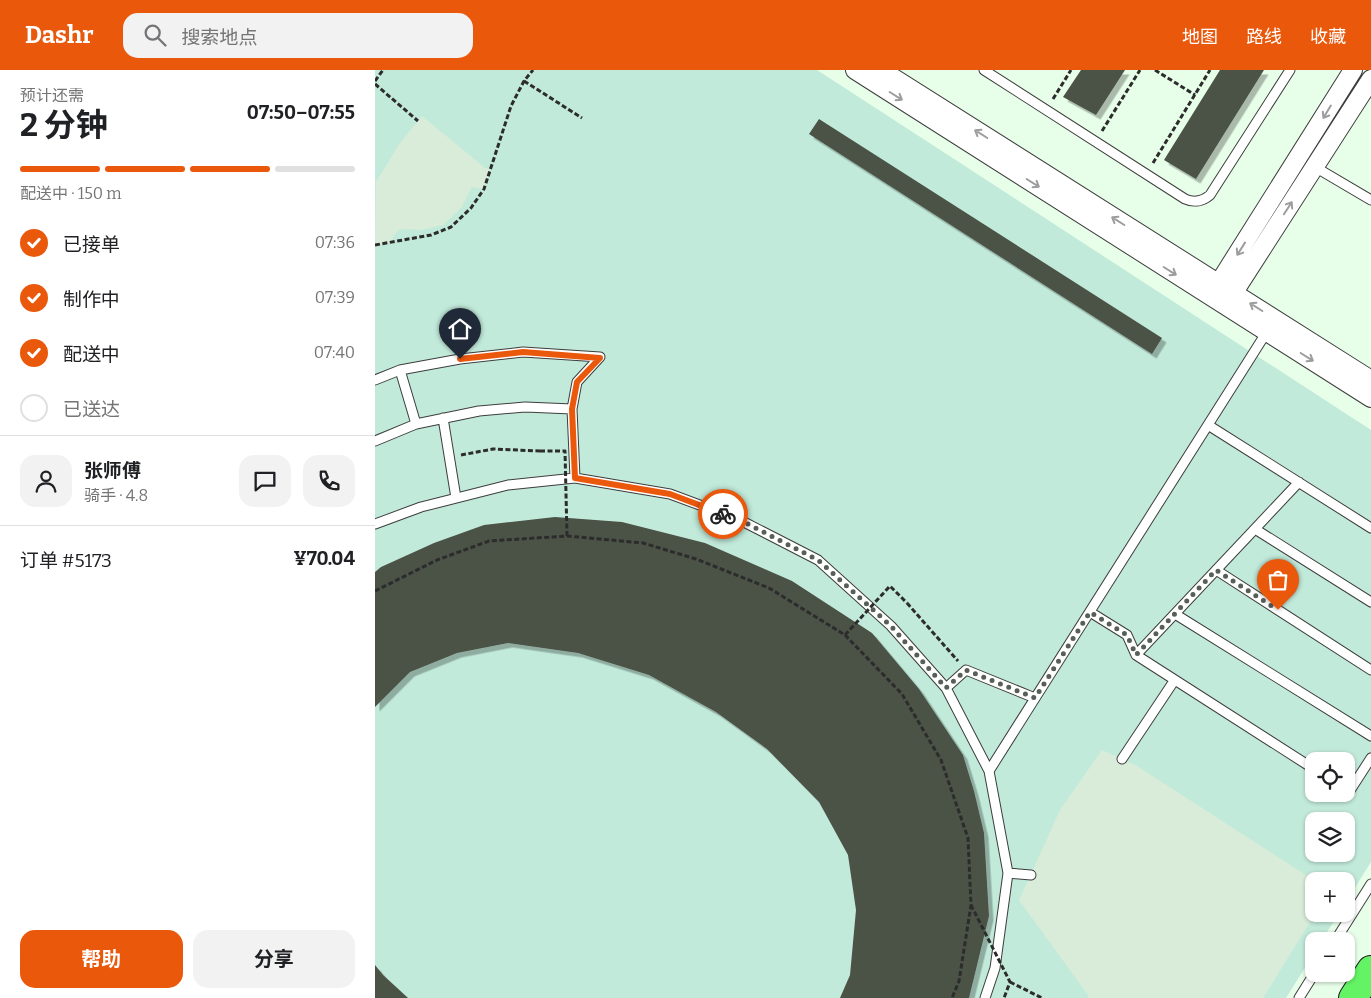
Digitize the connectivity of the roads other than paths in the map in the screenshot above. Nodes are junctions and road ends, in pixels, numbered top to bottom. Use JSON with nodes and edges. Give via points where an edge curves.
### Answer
{"nodes":[{"id":1,"x":855,"y":70,"type":"edge"},
{"id":2,"x":881,"y":70,"type":"edge"},
{"id":3,"x":984,"y":70,"type":"edge"},
{"id":4,"x":1290,"y":70,"type":"edge"},
{"id":5,"x":1353,"y":70,"type":"edge"},
{"id":6,"x":1371,"y":79,"type":"edge"},
{"id":7,"x":1315,"y":166,"type":"junction"},
{"id":8,"x":1371,"y":200,"type":"edge"},
{"id":9,"x":1222,"y":295,"type":"junction"},
{"id":10,"x":1271,"y":325,"type":"junction"},
{"id":11,"x":400,"y":370,"type":"junction"},
{"id":12,"x":375,"y":380,"type":"edge"},
{"id":13,"x":1371,"y":380,"type":"edge"},
{"id":14,"x":1371,"y":398,"type":"edge"},
{"id":15,"x":572,"y":409,"type":"junction"},
{"id":16,"x":443,"y":418,"type":"junction"},
{"id":17,"x":416,"y":424,"type":"junction"},
{"id":18,"x":1208,"y":425,"type":"junction"},
{"id":19,"x":375,"y":441,"type":"edge"},
{"id":20,"x":575,"y":478,"type":"junction"},
{"id":21,"x":1299,"y":482,"type":"junction"},
{"id":22,"x":456,"y":498,"type":"junction"},
{"id":23,"x":375,"y":524,"type":"edge"},
{"id":24,"x":1371,"y":528,"type":"edge"},
{"id":25,"x":1255,"y":529,"type":"junction"},
{"id":26,"x":1216,"y":570,"type":"junction"},
{"id":27,"x":1371,"y":602,"type":"edge"},
{"id":28,"x":1090,"y":612,"type":"junction"},
{"id":29,"x":1175,"y":614,"type":"junction"},
{"id":30,"x":1136,"y":655,"type":"junction"},
{"id":31,"x":1371,"y":670,"type":"edge"},
{"id":32,"x":1174,"y":680,"type":"junction"},
{"id":33,"x":946,"y":688,"type":"junction"},
{"id":34,"x":1035,"y":698,"type":"junction"},
{"id":35,"x":1371,"y":736,"type":"edge"},
{"id":36,"x":1371,"y":758,"type":"edge"},
{"id":37,"x":1122,"y":759,"type":"dead end"},
{"id":38,"x":1305,"y":764,"type":"edge"},
{"id":39,"x":989,"y":771,"type":"junction"},
{"id":40,"x":1355,"y":783,"type":"edge"},
{"id":41,"x":1008,"y":873,"type":"junction"},
{"id":42,"x":1031,"y":875,"type":"dead end"},
{"id":43,"x":1371,"y":884,"type":"edge"},
{"id":44,"x":1341,"y":932,"type":"edge"},
{"id":45,"x":1371,"y":970,"type":"edge"},
{"id":46,"x":1310,"y":982,"type":"edge"},
{"id":47,"x":985,"y":998,"type":"edge"},
{"id":48,"x":1299,"y":998,"type":"edge"},
{"id":49,"x":1353,"y":998,"type":"edge"}],
"edges":[{"from":1,"to":9,"type":"street","one_way":true},
{"from":9,"to":2,"type":"street","one_way":true},
{"from":3,"to":4,"type":"lane","via":[[1188,201],[1208,197]]},
{"from":5,"to":9,"type":"street","one_way":true},
{"from":6,"to":7,"type":"street"},
{"from":7,"to":8,"type":"lane"},
{"from":9,"to":7,"type":"street","one_way":true},
{"from":9,"to":10,"type":"street"},
{"from":10,"to":13,"type":"street"},
{"from":10,"to":14,"type":"street","one_way":true},
{"from":10,"to":18,"type":"lane"},
{"from":11,"to":12,"type":"lane"},
{"from":11,"to":15,"type":"lane","via":[[523,352],[600,358],[577,382]]},
{"from":11,"to":17,"type":"lane"},
{"from":15,"to":16,"type":"lane","via":[[525,407]]},
{"from":15,"to":20,"type":"lane"},
{"from":16,"to":17,"type":"lane"},
{"from":16,"to":22,"type":"lane"},
{"from":17,"to":19,"type":"lane"},
{"from":18,"to":21,"type":"lane"},
{"from":18,"to":28,"type":"lane"},
{"from":20,"to":22,"type":"lane","via":[[508,485]]},
{"from":20,"to":33,"type":"lane","via":[[670,494],[740,520],[818,560],[891,626]]},
{"from":21,"to":24,"type":"lane"},
{"from":21,"to":25,"type":"lane"},
{"from":22,"to":23,"type":"lane"},
{"from":25,"to":26,"type":"lane"},
{"from":25,"to":27,"type":"lane"},
{"from":26,"to":29,"type":"lane"},
{"from":26,"to":31,"type":"lane"},
{"from":28,"to":30,"type":"lane","via":[[1127,635]]},
{"from":28,"to":34,"type":"lane"},
{"from":29,"to":30,"type":"lane"},
{"from":29,"to":35,"type":"lane"},
{"from":30,"to":32,"type":"lane"},
{"from":32,"to":37,"type":"lane"},
{"from":32,"to":38,"type":"lane"},
{"from":33,"to":34,"type":"lane","via":[[966,670]]},
{"from":33,"to":39,"type":"lane"},
{"from":34,"to":39,"type":"lane"},
{"from":36,"to":40,"type":"lane"},
{"from":39,"to":41,"type":"lane"},
{"from":41,"to":42,"type":"lane"},
{"from":41,"to":47,"type":"lane","via":[[995,968]]},
{"from":43,"to":44,"type":"lane"},
{"from":45,"to":49,"type":"main road"},
{"from":46,"to":48,"type":"lane"}]}
